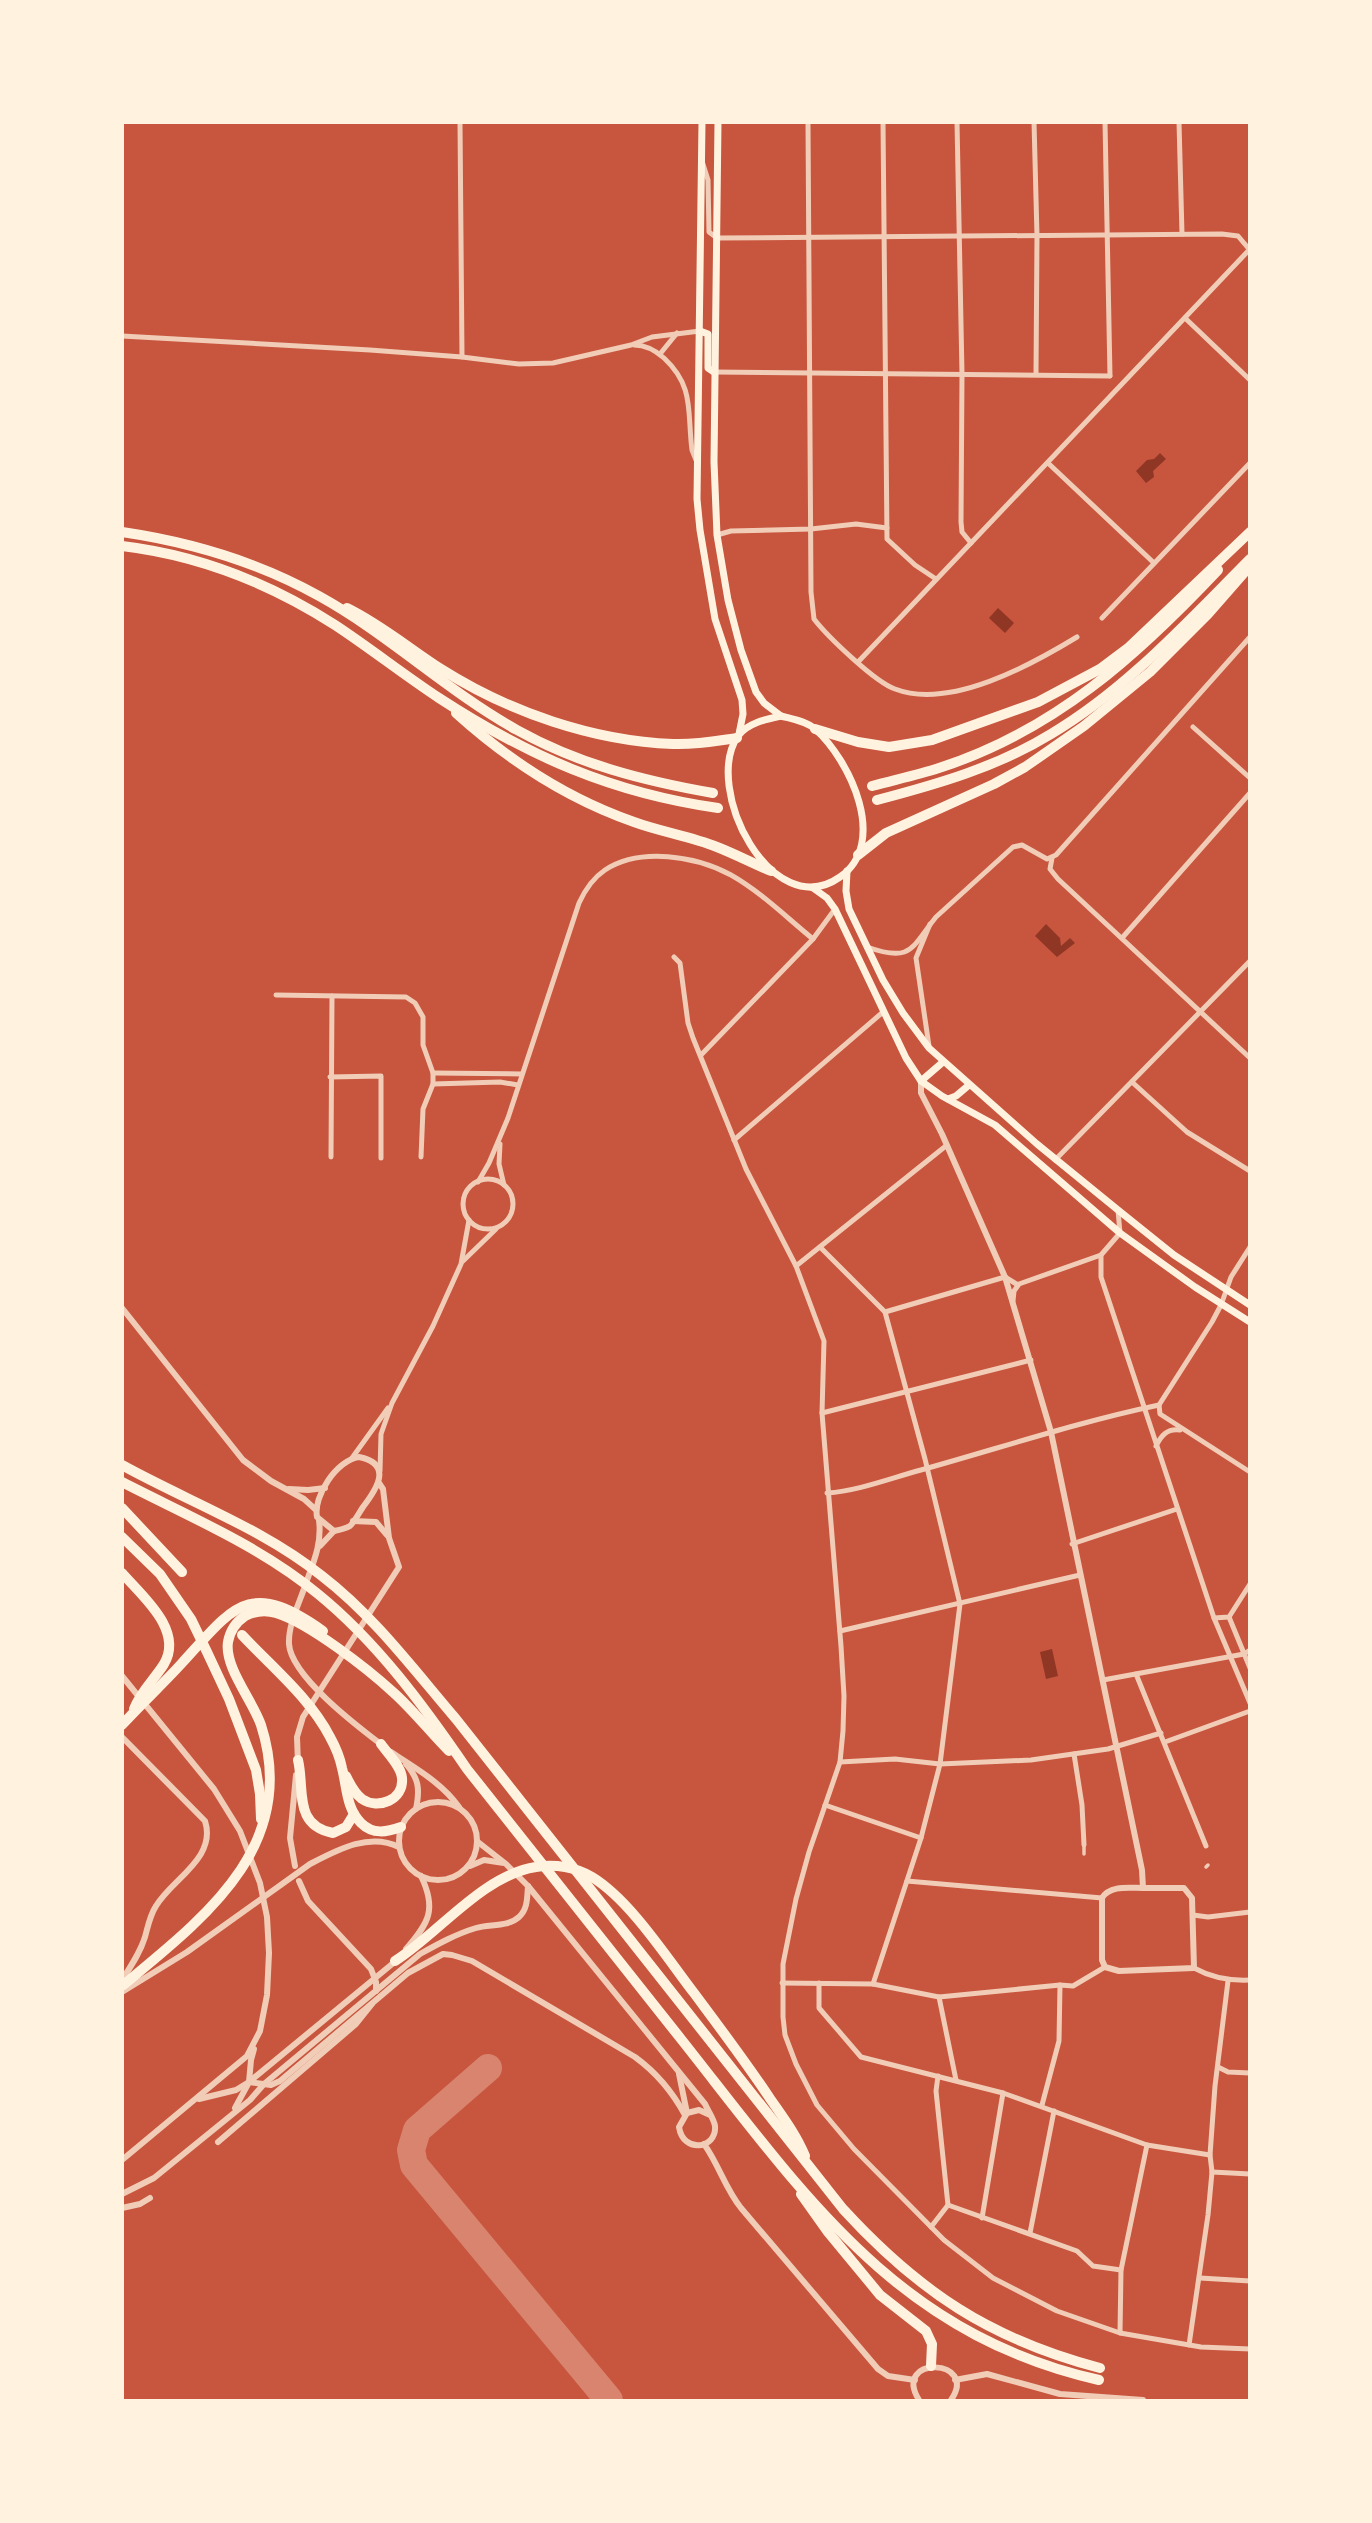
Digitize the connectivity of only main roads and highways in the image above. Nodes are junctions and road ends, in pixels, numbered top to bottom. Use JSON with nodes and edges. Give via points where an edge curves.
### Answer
{"nodes":[{"id":1,"x":702,"y":122,"type":"edge"},
{"id":2,"x":718,"y":122,"type":"edge"},
{"id":3,"x":700,"y":331,"type":"junction"},
{"id":4,"x":714,"y":372,"type":"junction"},
{"id":5,"x":122,"y":532,"type":"edge"},
{"id":6,"x":1250,"y":534,"type":"edge"},
{"id":7,"x":122,"y":546,"type":"edge"},
{"id":8,"x":1250,"y":559,"type":"edge"},
{"id":9,"x":1250,"y":566,"type":"edge"},
{"id":10,"x":319,"y":596,"type":"junction"},
{"id":11,"x":440,"y":699,"type":"junction"},
{"id":12,"x":780,"y":716,"type":"junction"},
{"id":13,"x":815,"y":729,"type":"junction"},
{"id":14,"x":738,"y":736,"type":"junction"},
{"id":15,"x":872,"y":786,"type":"dead end"},
{"id":16,"x":713,"y":793,"type":"dead end"},
{"id":17,"x":877,"y":800,"type":"dead end"},
{"id":18,"x":718,"y":808,"type":"dead end"},
{"id":19,"x":859,"y":855,"type":"junction"},
{"id":20,"x":771,"y":871,"type":"junction"},
{"id":21,"x":847,"y":871,"type":"junction"},
{"id":22,"x":813,"y":888,"type":"junction"},
{"id":23,"x":943,"y":1062,"type":"junction"},
{"id":24,"x":921,"y":1081,"type":"junction"},
{"id":25,"x":969,"y":1085,"type":"junction"},
{"id":26,"x":947,"y":1099,"type":"junction"},
{"id":27,"x":1250,"y":1305,"type":"edge"},
{"id":28,"x":1250,"y":1322,"type":"edge"},
{"id":29,"x":122,"y":1465,"type":"edge"},
{"id":30,"x":122,"y":1482,"type":"edge"},
{"id":31,"x":122,"y":1508,"type":"edge"},
{"id":32,"x":122,"y":1537,"type":"edge"},
{"id":33,"x":182,"y":1572,"type":"dead end"},
{"id":34,"x":122,"y":1573,"type":"edge"},
{"id":35,"x":242,"y":1635,"type":"dead end"},
{"id":36,"x":337,"y":1648,"type":"junction"},
{"id":37,"x":133,"y":1713,"type":"junction"},
{"id":38,"x":122,"y":1724,"type":"edge"},
{"id":39,"x":381,"y":1744,"type":"road end"},
{"id":40,"x":298,"y":1760,"type":"road end"},
{"id":41,"x":342,"y":1769,"type":"junction"},
{"id":42,"x":467,"y":1769,"type":"junction"},
{"id":43,"x":354,"y":1814,"type":"junction"},
{"id":44,"x":261,"y":1825,"type":"junction"},
{"id":45,"x":401,"y":1827,"type":"road end"},
{"id":46,"x":396,"y":1961,"type":"road end"},
{"id":47,"x":122,"y":1986,"type":"edge"},
{"id":48,"x":809,"y":2166,"type":"junction"},
{"id":49,"x":794,"y":2182,"type":"junction"},
{"id":50,"x":931,"y":2366,"type":"road end"},
{"id":51,"x":1100,"y":2368,"type":"dead end"},
{"id":52,"x":1099,"y":2380,"type":"dead end"}],
"edges":[{"from":1,"to":3,"type":"main road"},
{"from":2,"to":4,"type":"main road"},
{"from":3,"to":4,"type":"main road","via":[[708,334],[708,368]]},
{"from":3,"to":14,"type":"main road","via":[[699,519],[710,594],[742,701]]},
{"from":4,"to":12,"type":"main road","via":[[717,535],[728,600],[756,692]]},
{"from":5,"to":10,"type":"highway","via":[[194,545],[270,572]]},
{"from":6,"to":13,"type":"highway","via":[[1128,648],[1038,702],[932,740],[889,747]]},
{"from":6,"to":15,"type":"highway","via":[[1135,654],[1071,705],[985,750]]},
{"from":7,"to":11,"type":"highway","via":[[193,560],[289,598]]},
{"from":8,"to":17,"type":"highway","via":[[1113,691],[1051,734],[989,765]]},
{"from":9,"to":19,"type":"highway","via":[[1150,672],[1084,726],[1025,767],[886,833]]},
{"from":10,"to":14,"type":"highway","via":[[362,615],[493,698],[545,718],[591,732],[673,744]]},
{"from":10,"to":16,"type":"highway","via":[[517,730],[603,768]]},
{"from":11,"to":18,"type":"highway","via":[[509,740],[582,774],[636,793]]},
{"from":11,"to":20,"type":"highway","via":[[564,791]]},
{"from":12,"to":13,"type":"main road"},
{"from":12,"to":14,"type":"main road","via":[[759,721]]},
{"from":13,"to":19,"type":"main road","via":[[853,783],[862,820]]},
{"from":14,"to":20,"type":"main road","via":[[730,760],[732,801],[750,844]]},
{"from":19,"to":21,"type":"main road"},
{"from":20,"to":22,"type":"main road","via":[[795,885]]},
{"from":21,"to":22,"type":"main road","via":[[831,883]]},
{"from":21,"to":23,"type":"main road","via":[[849,909],[893,999]]},
{"from":22,"to":24,"type":"main road","via":[[835,909]]},
{"from":23,"to":24,"type":"main road"},
{"from":23,"to":25,"type":"main road"},
{"from":24,"to":26,"type":"main road"},
{"from":25,"to":26,"type":"main road"},
{"from":25,"to":27,"type":"main road","via":[[1174,1255]]},
{"from":26,"to":28,"type":"main road","via":[[995,1125],[1120,1233]]},
{"from":29,"to":48,"type":"highway","via":[[289,1552],[355,1604],[456,1720]]},
{"from":30,"to":42,"type":"highway","via":[[238,1541],[317,1592],[385,1660]]},
{"from":31,"to":33,"type":"highway"},
{"from":32,"to":44,"type":"highway","via":[[160,1574],[207,1652],[256,1770]]},
{"from":34,"to":37,"type":"highway","via":[[162,1620],[170,1644],[165,1663],[137,1699]]},
{"from":35,"to":41,"type":"highway","via":[[318,1716]]},
{"from":36,"to":37,"type":"highway","via":[[322,1631],[290,1609],[263,1602],[240,1606],[220,1621]]},
{"from":36,"to":42,"type":"highway","via":[[395,1694]]},
{"from":36,"to":44,"type":"highway","via":[[274,1612],[250,1614],[232,1628],[229,1654],[266,1741],[270,1781]]},
{"from":37,"to":38,"type":"highway"},
{"from":39,"to":41,"type":"highway","via":[[402,1778],[392,1800],[385,1804],[365,1801]]},
{"from":40,"to":43,"type":"highway","via":[[304,1811],[311,1822],[333,1833],[346,1827]]},
{"from":41,"to":43,"type":"highway"},
{"from":42,"to":49,"type":"highway"},
{"from":43,"to":45,"type":"highway","via":[[374,1831]]},
{"from":44,"to":47,"type":"highway","via":[[252,1854],[223,1896]]},
{"from":46,"to":48,"type":"highway","via":[[506,1877],[548,1866],[592,1876],[620,1900],[746,2062],[798,2139]]},
{"from":48,"to":51,"type":"highway","via":[[891,2259],[948,2303],[1036,2349]]},
{"from":49,"to":50,"type":"highway","via":[[864,2277],[926,2331],[932,2344]]},
{"from":49,"to":52,"type":"highway","via":[[869,2260],[939,2315],[1032,2361]]}]}
